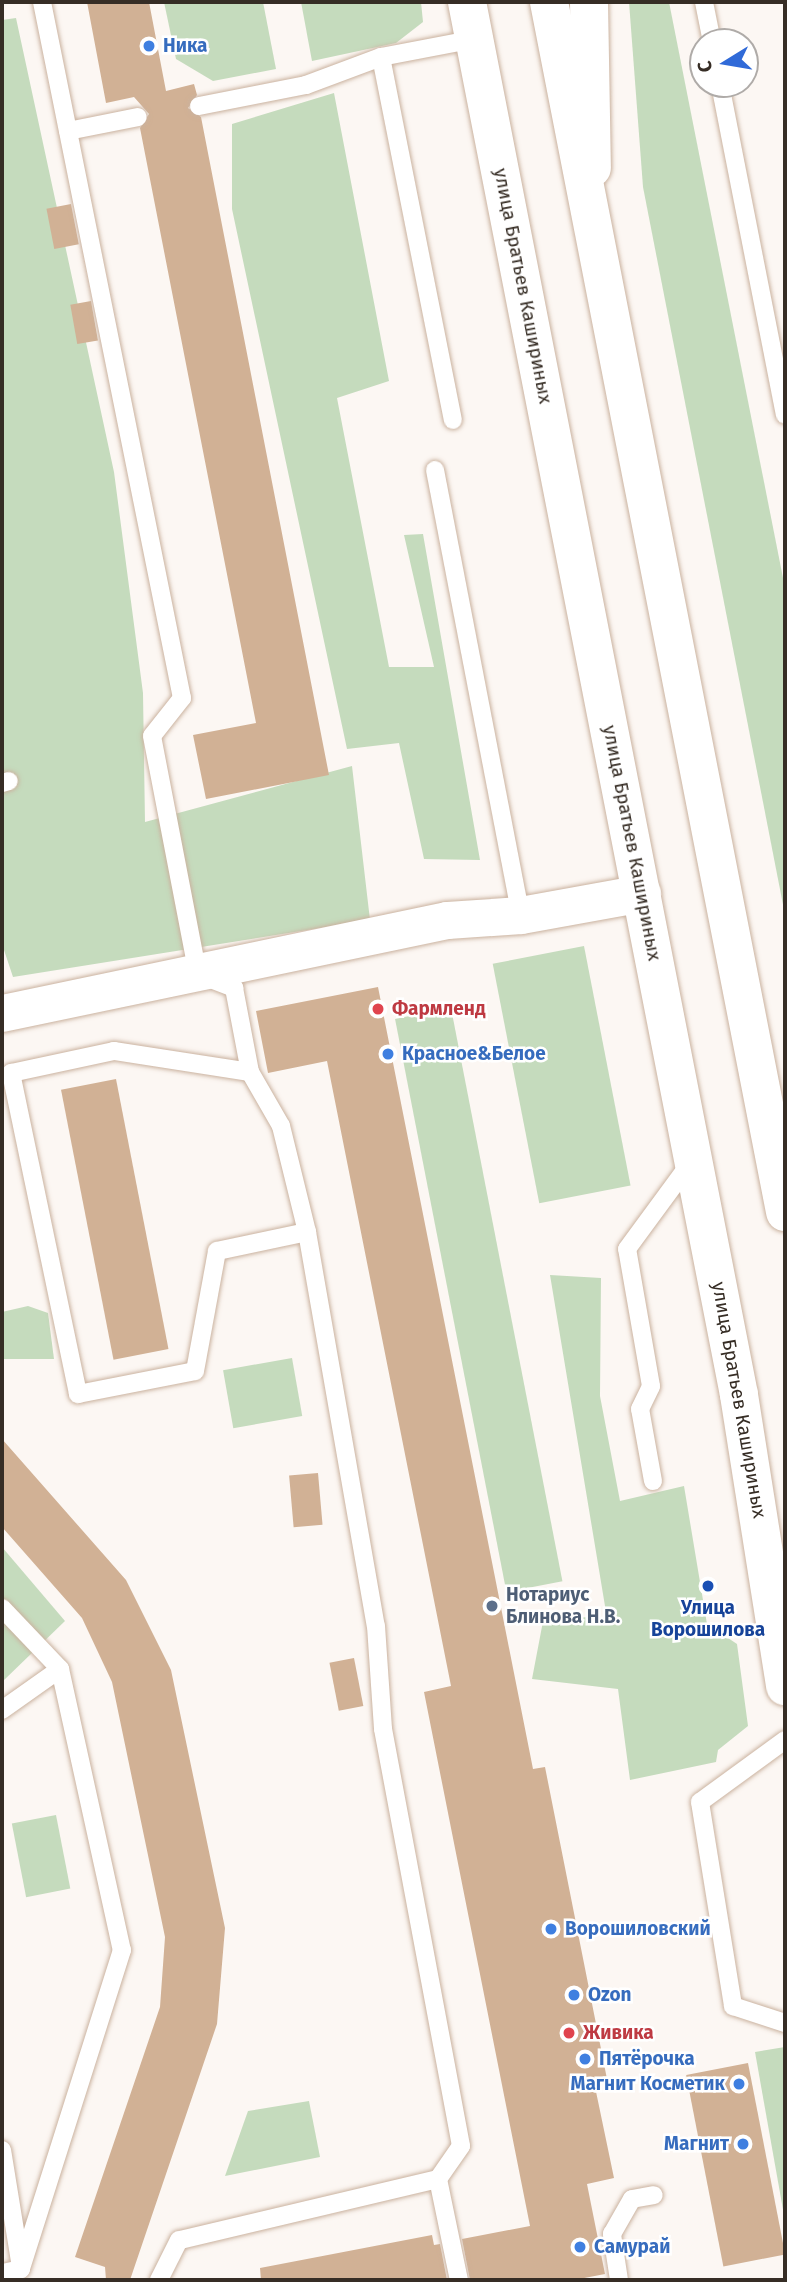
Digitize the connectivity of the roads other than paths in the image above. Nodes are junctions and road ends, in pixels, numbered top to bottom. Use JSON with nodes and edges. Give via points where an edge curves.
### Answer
{"nodes":[{"id":1,"x":42,"y":2,"type":"edge"},
{"id":2,"x":467,"y":2,"type":"edge"},
{"id":3,"x":549,"y":2,"type":"edge"},
{"id":4,"x":589,"y":2,"type":"edge"},
{"id":5,"x":704,"y":2,"type":"edge"},
{"id":6,"x":709,"y":28,"type":"edge"},
{"id":7,"x":475,"y":39,"type":"junction"},
{"id":8,"x":382,"y":57,"type":"junction"},
{"id":9,"x":723,"y":98,"type":"edge"},
{"id":10,"x":199,"y":106,"type":"dead end"},
{"id":11,"x":138,"y":117,"type":"dead end"},
{"id":12,"x":68,"y":131,"type":"junction"},
{"id":13,"x":593,"y":230,"type":"junction"},
{"id":14,"x":785,"y":415,"type":"edge"},
{"id":15,"x":453,"y":420,"type":"dead end"},
{"id":16,"x":435,"y":470,"type":"dead end"},
{"id":17,"x":642,"y":893,"type":"junction"},
{"id":18,"x":521,"y":915,"type":"junction"},
{"id":19,"x":198,"y":974,"type":"junction"},
{"id":20,"x":2,"y":1013,"type":"edge"},
{"id":21,"x":250,"y":1072,"type":"junction"},
{"id":22,"x":694,"y":1158,"type":"junction"},
{"id":23,"x":784,"y":1200,"type":"edge"},
{"id":24,"x":307,"y":1233,"type":"junction"},
{"id":25,"x":653,"y":1481,"type":"dead end"},
{"id":26,"x":2,"y":1608,"type":"edge"},
{"id":27,"x":61,"y":1669,"type":"junction"},
{"id":28,"x":785,"y":1686,"type":"edge"},
{"id":29,"x":2,"y":1710,"type":"edge"},
{"id":30,"x":785,"y":1740,"type":"edge"},
{"id":31,"x":785,"y":2023,"type":"edge"},
{"id":32,"x":2,"y":2150,"type":"edge"},
{"id":33,"x":438,"y":2179,"type":"junction"},
{"id":34,"x":654,"y":2195,"type":"dead end"},
{"id":35,"x":2,"y":2273,"type":"edge"},
{"id":36,"x":24,"y":2275,"type":"edge"},
{"id":37,"x":159,"y":2280,"type":"edge"},
{"id":38,"x":459,"y":2280,"type":"edge"},
{"id":39,"x":618,"y":2280,"type":"edge"}],
"edges":[{"from":1,"to":12,"type":"lane"},
{"from":2,"to":7,"type":"main road","name":"улица Братьев Кашириных"},
{"from":3,"to":13,"type":"main road"},
{"from":4,"to":13,"type":"main road"},
{"from":5,"to":6,"type":"lane"},
{"from":7,"to":8,"type":"lane"},
{"from":7,"to":17,"type":"main road","name":"улица Братьев Кашириных"},
{"from":8,"to":10,"type":"lane","via":[[306,85]]},
{"from":8,"to":15,"type":"lane"},
{"from":9,"to":14,"type":"lane"},
{"from":11,"to":12,"type":"lane"},
{"from":12,"to":19,"type":"lane","via":[[182,698],[152,736]]},
{"from":13,"to":23,"type":"main road"},
{"from":16,"to":18,"type":"lane"},
{"from":17,"to":18,"type":"street"},
{"from":17,"to":22,"type":"main road","name":"улица Братьев Кашириных"},
{"from":18,"to":19,"type":"street","via":[[447,920]]},
{"from":19,"to":20,"type":"street"},
{"from":19,"to":21,"type":"lane","via":[[234,988]]},
{"from":21,"to":24,"type":"lane","via":[[281,1126]]},
{"from":21,"to":24,"type":"lane","via":[[114,1051],[11,1073],[78,1394],[195,1371],[217,1251]]},
{"from":22,"to":25,"type":"lane","via":[[627,1249],[651,1386],[640,1409]]},
{"from":22,"to":28,"type":"main road","name":"улица Братьев Кашириных"},
{"from":24,"to":33,"type":"lane","via":[[376,1626],[383,1729],[461,2146]]},
{"from":26,"to":27,"type":"lane"},
{"from":27,"to":29,"type":"lane"},
{"from":27,"to":36,"type":"lane","via":[[122,1950]]},
{"from":30,"to":31,"type":"lane","via":[[701,1802],[733,2006]]},
{"from":32,"to":36,"type":"lane"},
{"from":33,"to":37,"type":"lane","via":[[179,2240]]},
{"from":33,"to":38,"type":"lane"},
{"from":34,"to":39,"type":"lane","via":[[632,2199],[611,2234]]},
{"from":35,"to":36,"type":"lane"}]}
